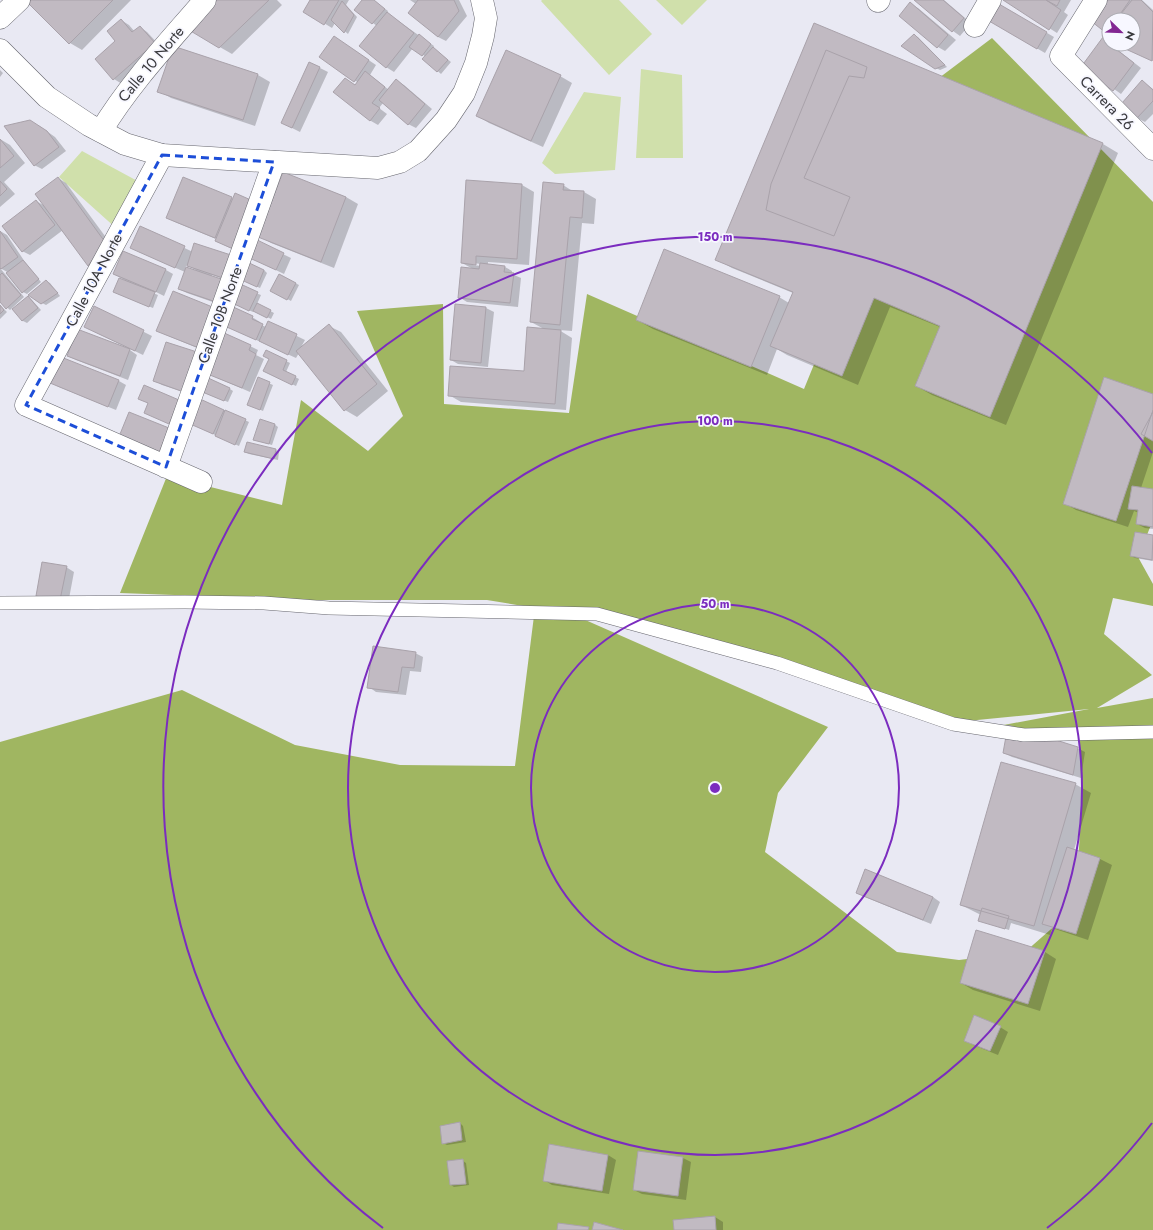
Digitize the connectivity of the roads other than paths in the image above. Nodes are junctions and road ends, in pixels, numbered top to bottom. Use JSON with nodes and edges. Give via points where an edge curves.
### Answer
{"nodes":[{"id":1,"x":19,"y":0,"type":"edge"},
{"id":2,"x":205,"y":0,"type":"edge"},
{"id":3,"x":482,"y":0,"type":"edge"},
{"id":4,"x":990,"y":0,"type":"edge"},
{"id":5,"x":1096,"y":0,"type":"edge"},
{"id":6,"x":0,"y":18,"type":"edge"},
{"id":7,"x":975,"y":26,"type":"dead end"},
{"id":8,"x":0,"y":50,"type":"edge"},
{"id":9,"x":101,"y":131,"type":"junction"},
{"id":10,"x":1153,"y":149,"type":"edge"},
{"id":11,"x":162,"y":155,"type":"junction"},
{"id":12,"x":274,"y":162,"type":"junction"},
{"id":13,"x":166,"y":467,"type":"junction"},
{"id":14,"x":201,"y":482,"type":"dead end"},
{"id":15,"x":0,"y":603,"type":"edge"},
{"id":16,"x":1153,"y":732,"type":"edge"}],
"edges":[{"from":1,"to":6,"type":"street"},
{"from":2,"to":9,"type":"street","name":"Calle 10 Norte","via":[[126,93]]},
{"from":3,"to":12,"type":"street","via":[[486,18],[484,36],[464,93],[446,120],[418,151],[400,162],[378,168]]},
{"from":4,"to":7,"type":"street"},
{"from":5,"to":10,"type":"street","name":"Carrera 26","via":[[1061,56]]},
{"from":8,"to":9,"type":"street","via":[[47,97]]},
{"from":9,"to":11,"type":"street","via":[[125,144]]},
{"from":11,"to":12,"type":"street"},
{"from":11,"to":13,"type":"street","name":"Calle 10A Norte","via":[[26,405]]},
{"from":12,"to":13,"type":"street","name":"Calle 10B Norte"},
{"from":13,"to":14,"type":"street"},
{"from":15,"to":16,"type":"lane","via":[[264,603],[330,608],[597,614],[777,663],[953,724],[1024,735]]}]}
